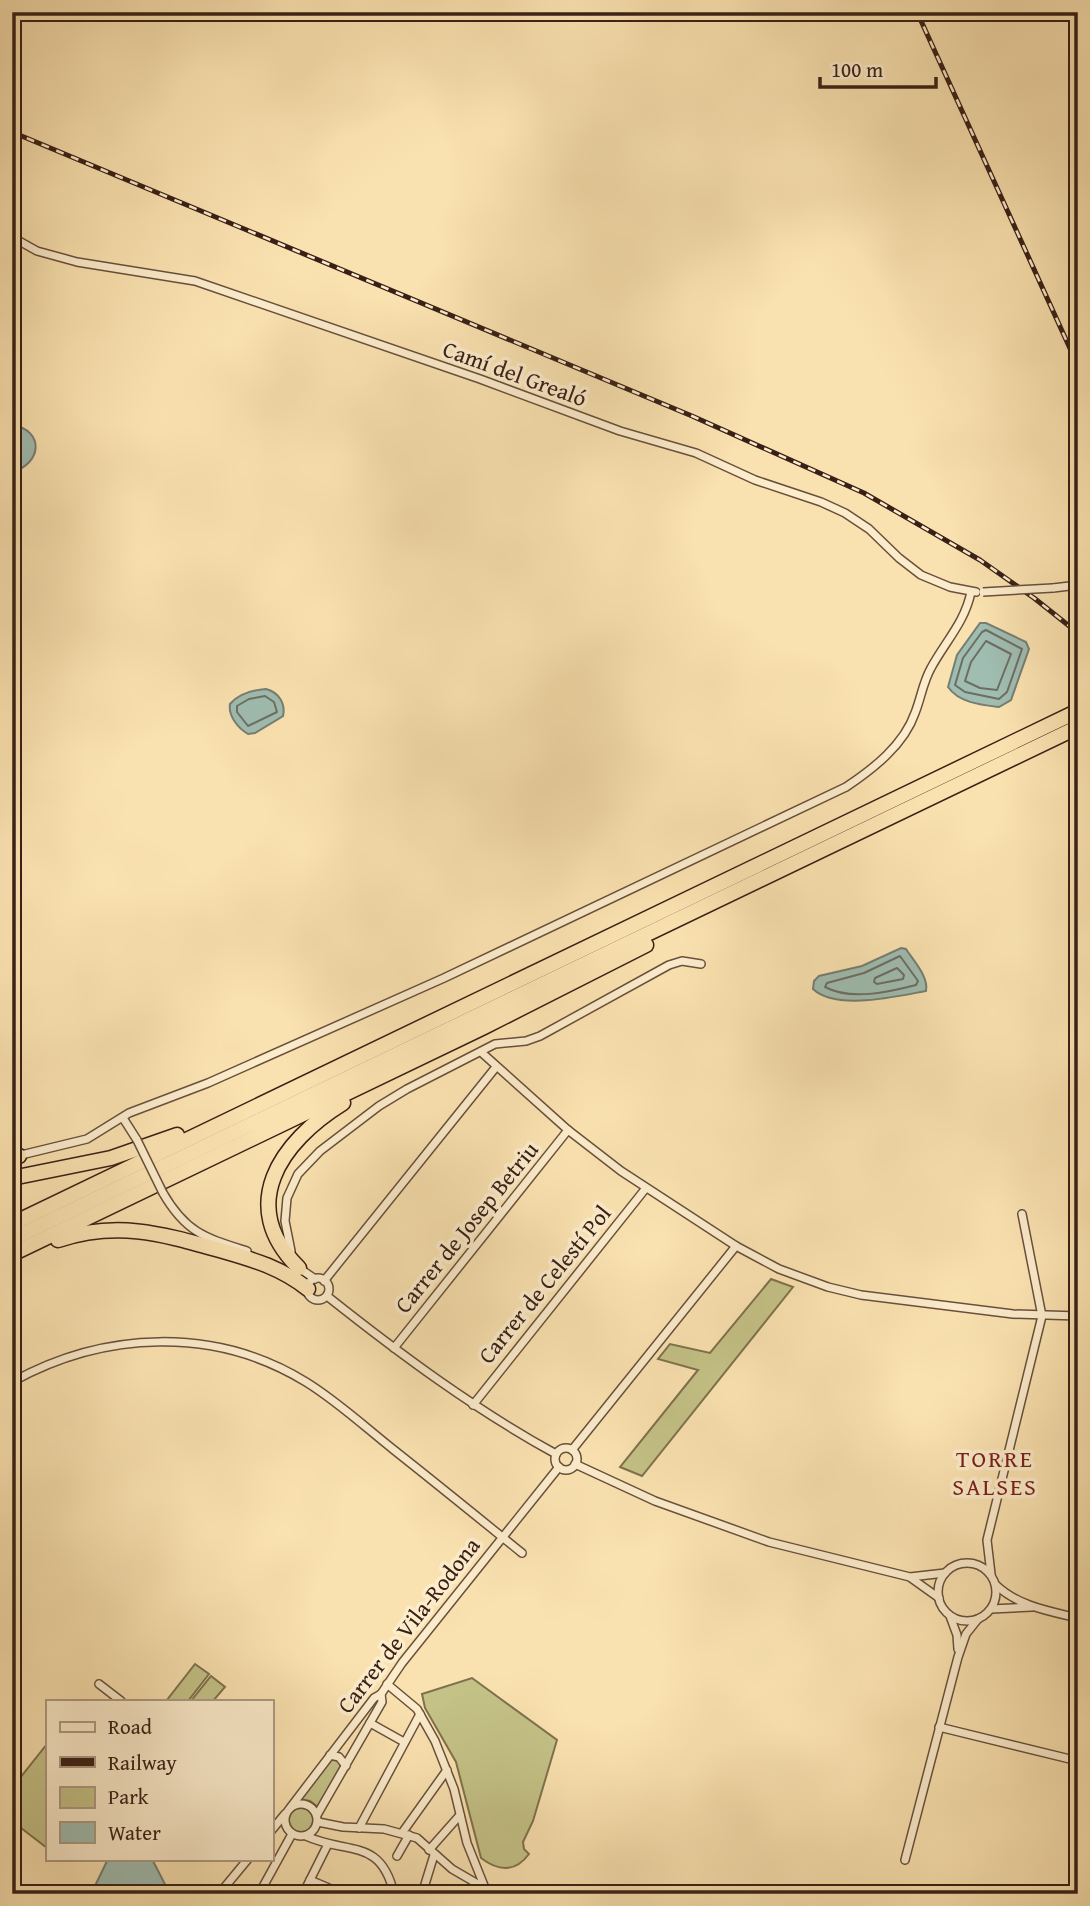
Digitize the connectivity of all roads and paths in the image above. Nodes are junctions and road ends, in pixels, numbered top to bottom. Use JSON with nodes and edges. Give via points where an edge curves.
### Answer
{"nodes":[{"id":1,"x":12,"y":237,"type":"edge"},
{"id":2,"x":1078,"y":585,"type":"edge"},
{"id":3,"x":971,"y":592,"type":"junction"},
{"id":4,"x":1078,"y":711,"type":"edge"},
{"id":5,"x":1078,"y":727,"type":"edge"},
{"id":6,"x":898,"y":813,"type":"junction"},
{"id":7,"x":701,"y":964,"type":"dead end"},
{"id":8,"x":544,"y":998,"type":"junction"},
{"id":9,"x":481,"y":1052,"type":"junction"},
{"id":10,"x":496,"y":1067,"type":"junction"},
{"id":11,"x":304,"y":1083,"type":"junction"},
{"id":12,"x":123,"y":1118,"type":"junction"},
{"id":13,"x":568,"y":1130,"type":"junction"},
{"id":14,"x":15,"y":1157,"type":"edge"},
{"id":15,"x":12,"y":1178,"type":"edge"},
{"id":16,"x":646,"y":1188,"type":"junction"},
{"id":17,"x":1022,"y":1214,"type":"dead end"},
{"id":18,"x":12,"y":1224,"type":"edge"},
{"id":19,"x":12,"y":1239,"type":"edge"},
{"id":20,"x":736,"y":1246,"type":"junction"},
{"id":21,"x":12,"y":1254,"type":"edge"},
{"id":22,"x":12,"y":1260,"type":"edge"},
{"id":23,"x":299,"y":1268,"type":"junction"},
{"id":24,"x":324,"y":1280,"type":"junction"},
{"id":25,"x":311,"y":1284,"type":"junction"},
{"id":26,"x":327,"y":1296,"type":"junction"},
{"id":27,"x":1042,"y":1316,"type":"junction"},
{"id":28,"x":1078,"y":1316,"type":"edge"},
{"id":29,"x":394,"y":1348,"type":"junction"},
{"id":30,"x":12,"y":1382,"type":"edge"},
{"id":31,"x":472,"y":1405,"type":"junction"},
{"id":32,"x":572,"y":1450,"type":"junction"},
{"id":33,"x":556,"y":1454,"type":"junction"},
{"id":34,"x":575,"y":1464,"type":"junction"},
{"id":35,"x":559,"y":1467,"type":"junction"},
{"id":36,"x":503,"y":1537,"type":"junction"},
{"id":37,"x":523,"y":1553,"type":"dead end"},
{"id":38,"x":945,"y":1573,"type":"junction"},
{"id":39,"x":991,"y":1574,"type":"junction"},
{"id":40,"x":911,"y":1577,"type":"junction"},
{"id":41,"x":996,"y":1584,"type":"junction"},
{"id":42,"x":939,"y":1598,"type":"junction"},
{"id":43,"x":1033,"y":1607,"type":"junction"},
{"id":44,"x":991,"y":1609,"type":"junction"},
{"id":45,"x":950,"y":1616,"type":"junction"},
{"id":46,"x":1078,"y":1618,"type":"edge"},
{"id":47,"x":978,"y":1619,"type":"junction"},
{"id":48,"x":958,"y":1657,"type":"junction"},
{"id":49,"x":99,"y":1684,"type":"dead end"},
{"id":50,"x":387,"y":1684,"type":"junction"},
{"id":51,"x":381,"y":1694,"type":"junction"},
{"id":52,"x":120,"y":1700,"type":"edge"},
{"id":53,"x":420,"y":1714,"type":"junction"},
{"id":54,"x":370,"y":1723,"type":"junction"},
{"id":55,"x":939,"y":1727,"type":"junction"},
{"id":56,"x":404,"y":1742,"type":"junction"},
{"id":57,"x":330,"y":1755,"type":"junction"},
{"id":58,"x":1078,"y":1760,"type":"edge"},
{"id":59,"x":346,"y":1766,"type":"junction"},
{"id":60,"x":447,"y":1770,"type":"junction"},
{"id":61,"x":289,"y":1810,"type":"junction"},
{"id":62,"x":460,"y":1815,"type":"junction"},
{"id":63,"x":317,"y":1819,"type":"junction"},
{"id":64,"x":274,"y":1821,"type":"edge"},
{"id":65,"x":359,"y":1828,"type":"junction"},
{"id":66,"x":291,"y":1833,"type":"junction"},
{"id":67,"x":406,"y":1834,"type":"junction"},
{"id":68,"x":306,"y":1836,"type":"junction"},
{"id":69,"x":328,"y":1844,"type":"junction"},
{"id":70,"x":432,"y":1852,"type":"junction"},
{"id":71,"x":397,"y":1856,"type":"dead end"},
{"id":72,"x":247,"y":1860,"type":"edge"},
{"id":73,"x":905,"y":1860,"type":"dead end"},
{"id":74,"x":310,"y":1880,"type":"junction"},
{"id":75,"x":485,"y":1888,"type":"junction"},
{"id":76,"x":219,"y":1894,"type":"edge"},
{"id":77,"x":259,"y":1894,"type":"edge"},
{"id":78,"x":303,"y":1894,"type":"edge"},
{"id":79,"x":343,"y":1894,"type":"edge"},
{"id":80,"x":394,"y":1894,"type":"edge"},
{"id":81,"x":422,"y":1894,"type":"edge"},
{"id":82,"x":495,"y":1894,"type":"edge"}],
"edges":[{"from":1,"to":3,"type":"street","name":"Camí del Grealó","via":[[37,251],[77,262],[195,281],[620,431],[696,453],[845,513],[914,570]]},
{"from":2,"to":3,"type":"street","name":"Camí del Grealó","bridge":true},
{"from":3,"to":12,"type":"street","via":[[962,621],[929,671],[907,730],[877,764],[846,787],[507,949]]},
{"from":4,"to":11,"type":"highway"},
{"from":5,"to":6,"type":"highway"},
{"from":6,"to":8,"type":"highway","via":[[871,833]]},
{"from":6,"to":19,"type":"highway"},
{"from":7,"to":9,"type":"street","via":[[682,961],[669,965],[540,1036],[495,1044]]},
{"from":8,"to":21,"type":"highway"},
{"from":8,"to":23,"type":"highway","via":[[356,1095],[299,1138],[274,1174],[268,1206],[275,1237]]},
{"from":9,"to":10,"type":"street"},
{"from":9,"to":23,"type":"street","via":[[379,1106],[302,1168],[284,1214],[289,1247]]},
{"from":10,"to":13,"type":"street"},
{"from":10,"to":24,"type":"street"},
{"from":11,"to":15,"type":"highway","via":[[289,1085],[186,1132],[123,1154]]},
{"from":11,"to":18,"type":"highway"},
{"from":12,"to":14,"type":"street","via":[[79,1142]]},
{"from":12,"to":25,"type":"street","bridge":true,"via":[[175,1214],[188,1226],[271,1260]]},
{"from":13,"to":16,"type":"street"},
{"from":13,"to":29,"type":"street","name":"Carrer de Josep Betriu"},
{"from":16,"to":20,"type":"street"},
{"from":16,"to":31,"type":"street","name":"Carrer de Celestí Pol"},
{"from":17,"to":27,"type":"street"},
{"from":20,"to":27,"type":"street","via":[[794,1276],[843,1291]]},
{"from":20,"to":32,"type":"street"},
{"from":22,"to":25,"type":"highway","via":[[72,1235],[109,1229],[144,1231],[259,1261]]},
{"from":23,"to":25,"type":"street"},
{"from":24,"to":25,"type":"street"},
{"from":24,"to":26,"type":"street","via":[[329,1287]]},
{"from":25,"to":26,"type":"street","via":[[310,1297]]},
{"from":26,"to":29,"type":"street"},
{"from":27,"to":28,"type":"street"},
{"from":27,"to":39,"type":"street","via":[[987,1540]]},
{"from":29,"to":31,"type":"street"},
{"from":30,"to":36,"type":"street","via":[[57,1360],[125,1344],[191,1343],[243,1354],[320,1392]]},
{"from":31,"to":33,"type":"street"},
{"from":32,"to":33,"type":"street","via":[[563,1448]]},
{"from":32,"to":34,"type":"street"},
{"from":33,"to":35,"type":"street"},
{"from":34,"to":35,"type":"street","via":[[566,1470]]},
{"from":34,"to":40,"type":"street","via":[[730,1529]]},
{"from":35,"to":36,"type":"street","name":"Carrer de Vila-Rodona"},
{"from":36,"to":37,"type":"street"},
{"from":36,"to":50,"type":"street","name":"Carrer de Vila-Rodona"},
{"from":38,"to":39,"type":"street","via":[[957,1564],[971,1563]]},
{"from":38,"to":40,"type":"street"},
{"from":38,"to":42,"type":"street"},
{"from":39,"to":41,"type":"street"},
{"from":40,"to":42,"type":"street"},
{"from":41,"to":43,"type":"street"},
{"from":41,"to":44,"type":"street"},
{"from":42,"to":45,"type":"street"},
{"from":43,"to":44,"type":"street"},
{"from":43,"to":46,"type":"street"},
{"from":44,"to":47,"type":"street"},
{"from":45,"to":47,"type":"street","via":[[963,1621]]},
{"from":45,"to":48,"type":"street"},
{"from":47,"to":48,"type":"street","via":[[966,1634]]},
{"from":48,"to":55,"type":"street"},
{"from":49,"to":52,"type":"street"},
{"from":50,"to":51,"type":"street","name":"Carrer de Vila-Rodona"},
{"from":50,"to":53,"type":"street"},
{"from":51,"to":54,"type":"street","via":[[382,1702]]},
{"from":51,"to":57,"type":"street","name":"Carrer de Vila-Rodona"},
{"from":53,"to":56,"type":"street"},
{"from":53,"to":60,"type":"street"},
{"from":54,"to":56,"type":"street"},
{"from":54,"to":59,"type":"street"},
{"from":55,"to":58,"type":"street"},
{"from":55,"to":73,"type":"street"},
{"from":56,"to":65,"type":"street"},
{"from":57,"to":59,"type":"street"},
{"from":57,"to":61,"type":"street","name":"Carrer de Vila-Rodona"},
{"from":59,"to":63,"type":"street"},
{"from":60,"to":62,"type":"street"},
{"from":60,"to":67,"type":"street"},
{"from":61,"to":63,"type":"street","via":[[304,1804]]},
{"from":61,"to":64,"type":"street","name":"Carrer de Vila-Rodona"},
{"from":61,"to":66,"type":"street","via":[[285,1822]]},
{"from":62,"to":70,"type":"street"},
{"from":62,"to":75,"type":"street"},
{"from":63,"to":65,"type":"street"},
{"from":63,"to":68,"type":"street","via":[[313,1832]]},
{"from":64,"to":66,"type":"street"},
{"from":65,"to":67,"type":"street"},
{"from":66,"to":68,"type":"street"},
{"from":66,"to":77,"type":"street"},
{"from":67,"to":70,"type":"street"},
{"from":67,"to":71,"type":"street"},
{"from":68,"to":69,"type":"street"},
{"from":69,"to":74,"type":"street"},
{"from":69,"to":80,"type":"street","via":[[357,1848],[378,1860]]},
{"from":70,"to":75,"type":"street"},
{"from":70,"to":81,"type":"street"},
{"from":72,"to":76,"type":"street"},
{"from":74,"to":78,"type":"street"},
{"from":74,"to":79,"type":"street"},
{"from":75,"to":82,"type":"street"}]}
